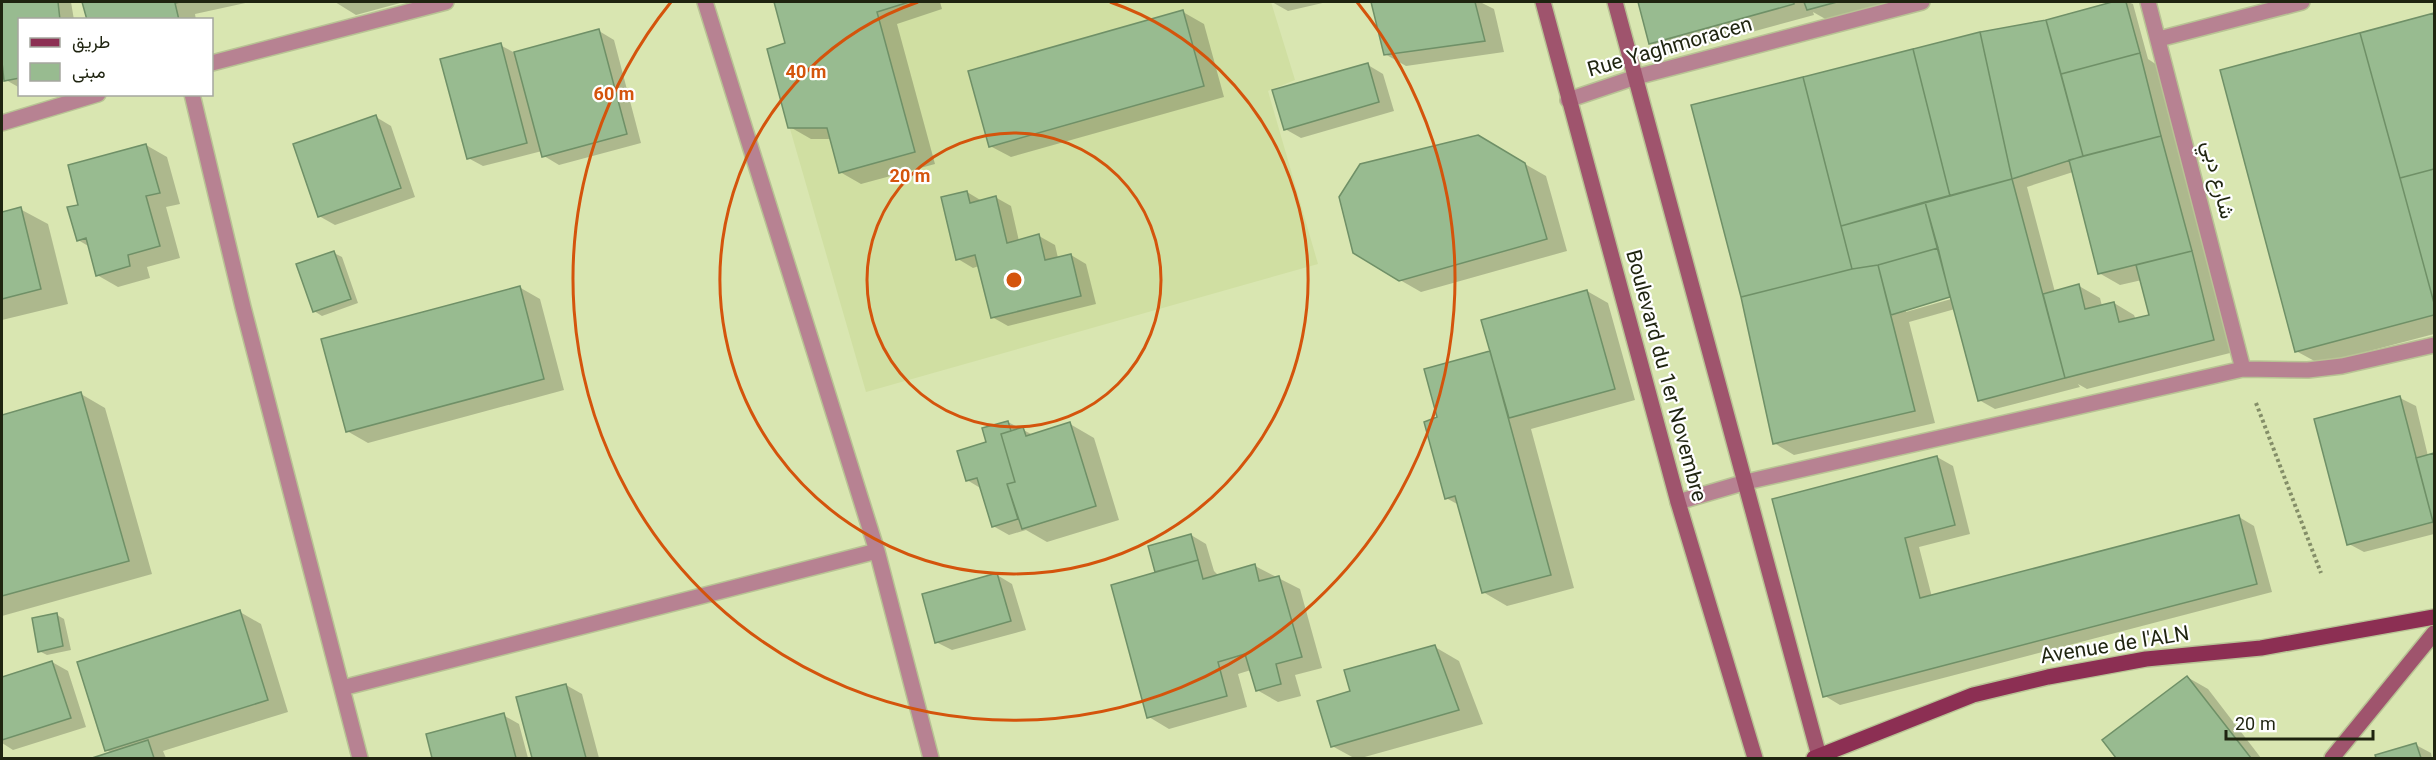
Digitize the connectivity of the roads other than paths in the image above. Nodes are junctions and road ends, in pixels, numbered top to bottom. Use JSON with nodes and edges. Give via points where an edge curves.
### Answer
{"nodes":[{"id":1,"x":446,"y":2,"type":"edge"},
{"id":2,"x":705,"y":2,"type":"edge"},
{"id":3,"x":1543,"y":2,"type":"edge"},
{"id":4,"x":1615,"y":2,"type":"edge"},
{"id":5,"x":1922,"y":2,"type":"edge"},
{"id":6,"x":2148,"y":2,"type":"edge"},
{"id":7,"x":2302,"y":2,"type":"edge"},
{"id":8,"x":2159,"y":39,"type":"junction"},
{"id":9,"x":213,"y":63,"type":"edge"},
{"id":10,"x":1636,"y":76,"type":"junction"},
{"id":11,"x":91,"y":96,"type":"edge"},
{"id":12,"x":192,"y":96,"type":"edge"},
{"id":13,"x":1568,"y":100,"type":"junction"},
{"id":14,"x":2,"y":123,"type":"edge"},
{"id":15,"x":2434,"y":345,"type":"edge"},
{"id":16,"x":2243,"y":369,"type":"junction"},
{"id":17,"x":1746,"y":482,"type":"junction"},
{"id":18,"x":1678,"y":502,"type":"junction"},
{"id":19,"x":877,"y":551,"type":"junction"},
{"id":20,"x":2434,"y":617,"type":"edge"},
{"id":21,"x":2434,"y":633,"type":"edge"},
{"id":22,"x":342,"y":688,"type":"junction"},
{"id":23,"x":1818,"y":758,"type":"edge"},
{"id":24,"x":360,"y":759,"type":"edge"},
{"id":25,"x":931,"y":759,"type":"edge"},
{"id":26,"x":1755,"y":759,"type":"edge"},
{"id":27,"x":2332,"y":759,"type":"edge"}],
"edges":[{"from":1,"to":9,"type":"street"},
{"from":2,"to":19,"type":"street"},
{"from":3,"to":13,"type":"main road","name":"Boulevard du 1er Novembre"},
{"from":4,"to":10,"type":"main road"},
{"from":5,"to":10,"type":"street","name":"Rue Yaghmoracen"},
{"from":6,"to":8,"type":"street","name":"شارع دبي"},
{"from":7,"to":8,"type":"street"},
{"from":8,"to":16,"type":"street","name":"شارع دبي"},
{"from":10,"to":13,"type":"street","name":"Rue Yaghmoracen"},
{"from":10,"to":17,"type":"main road"},
{"from":11,"to":14,"type":"street"},
{"from":12,"to":22,"type":"street"},
{"from":13,"to":18,"type":"main road","name":"Boulevard du 1er Novembre"},
{"from":15,"to":16,"type":"street","via":[[2342,366]]},
{"from":16,"to":17,"type":"street"},
{"from":17,"to":18,"type":"street"},
{"from":17,"to":23,"type":"main road"},
{"from":18,"to":26,"type":"main road","name":"Boulevard du 1er Novembre"},
{"from":19,"to":22,"type":"street"},
{"from":19,"to":25,"type":"street"},
{"from":20,"to":23,"type":"main road","name":"Avenue de l'ALN","via":[[2261,648],[2146,659],[2048,677],[1973,695]]},
{"from":21,"to":27,"type":"main road"},
{"from":22,"to":24,"type":"street"}]}
